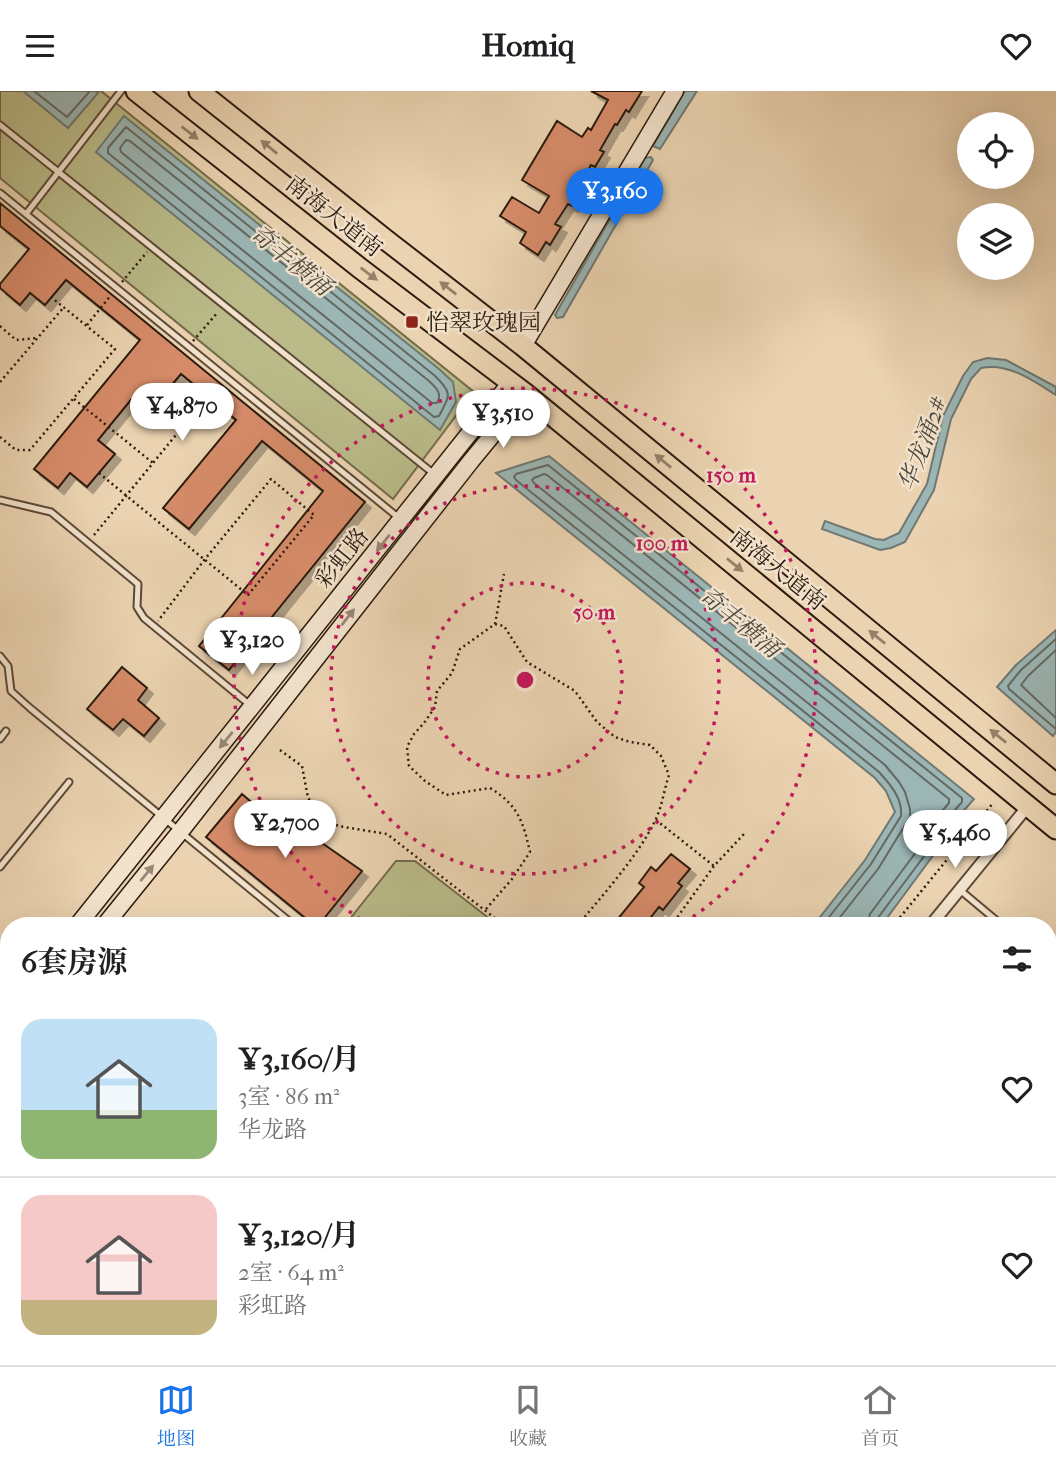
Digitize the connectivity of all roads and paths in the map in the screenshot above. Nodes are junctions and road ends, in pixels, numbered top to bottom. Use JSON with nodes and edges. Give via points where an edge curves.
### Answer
{"nodes":[{"id":1,"x":121,"y":91,"type":"edge"},
{"id":2,"x":136,"y":91,"type":"edge"},
{"id":3,"x":199,"y":91,"type":"edge"},
{"id":4,"x":675,"y":91,"type":"edge"},
{"id":5,"x":0,"y":125,"type":"edge"},
{"id":6,"x":60,"y":172,"type":"junction"},
{"id":7,"x":0,"y":193,"type":"edge"},
{"id":8,"x":26,"y":214,"type":"junction"},
{"id":9,"x":51,"y":297,"type":"dead end"},
{"id":10,"x":224,"y":305,"type":"junction"},
{"id":11,"x":64,"y":307,"type":"junction"},
{"id":12,"x":0,"y":326,"type":"edge"},
{"id":13,"x":38,"y":337,"type":"junction"},
{"id":14,"x":523,"y":346,"type":"junction"},
{"id":15,"x":189,"y":347,"type":"junction"},
{"id":16,"x":0,"y":381,"type":"edge"},
{"id":17,"x":519,"y":389,"type":"junction"},
{"id":18,"x":162,"y":396,"type":"dead end"},
{"id":19,"x":73,"y":398,"type":"junction"},
{"id":20,"x":0,"y":437,"type":"edge"},
{"id":21,"x":153,"y":463,"type":"junction"},
{"id":22,"x":99,"y":473,"type":"dead end"},
{"id":23,"x":436,"y":476,"type":"junction"},
{"id":24,"x":126,"y":496,"type":"junction"},
{"id":25,"x":0,"y":500,"type":"edge"},
{"id":26,"x":402,"y":520,"type":"junction"},
{"id":27,"x":88,"y":543,"type":"junction"},
{"id":28,"x":205,"y":559,"type":"junction"},
{"id":29,"x":504,"y":573,"type":"dead end"},
{"id":30,"x":495,"y":624,"type":"junction"},
{"id":31,"x":154,"y":626,"type":"junction"},
{"id":32,"x":0,"y":656,"type":"edge"},
{"id":33,"x":252,"y":707,"type":"junction"},
{"id":34,"x":6,"y":731,"type":"dead end"},
{"id":35,"x":0,"y":739,"type":"edge"},
{"id":36,"x":280,"y":750,"type":"dead end"},
{"id":37,"x":1053,"y":781,"type":"edge"},
{"id":38,"x":69,"y":782,"type":"dead end"},
{"id":39,"x":993,"y":803,"type":"dead end"},
{"id":40,"x":1028,"y":806,"type":"junction"},
{"id":41,"x":163,"y":818,"type":"junction"},
{"id":42,"x":656,"y":820,"type":"junction"},
{"id":43,"x":1056,"y":829,"type":"edge"},
{"id":44,"x":180,"y":832,"type":"junction"},
{"id":45,"x":744,"y":834,"type":"dead end"},
{"id":46,"x":714,"y":866,"type":"junction"},
{"id":47,"x":0,"y":867,"type":"edge"},
{"id":48,"x":960,"y":890,"type":"junction"},
{"id":49,"x":486,"y":909,"type":"junction"},
{"id":50,"x":84,"y":917,"type":"edge"},
{"id":51,"x":111,"y":917,"type":"edge"},
{"id":52,"x":284,"y":917,"type":"edge"},
{"id":53,"x":495,"y":917,"type":"edge"},
{"id":54,"x":584,"y":917,"type":"edge"},
{"id":55,"x":677,"y":917,"type":"edge"},
{"id":56,"x":899,"y":917,"type":"edge"},
{"id":57,"x":938,"y":917,"type":"edge"},
{"id":58,"x":992,"y":917,"type":"edge"}],
"edges":[{"from":1,"to":6,"type":"lane"},
{"from":2,"to":17,"type":"highway","name":"南海大道南","one_way":true},
{"from":14,"to":3,"type":"highway","name":"南海大道南","one_way":true},
{"from":4,"to":14,"type":"street"},
{"from":5,"to":6,"type":"lane"},
{"from":6,"to":8,"type":"lane"},
{"from":6,"to":10,"type":"lane"},
{"from":7,"to":8,"type":"lane"},
{"from":8,"to":15,"type":"lane"},
{"from":9,"to":11,"type":"path"},
{"from":10,"to":15,"type":"path"},
{"from":10,"to":23,"type":"lane"},
{"from":11,"to":13,"type":"path"},
{"from":11,"to":19,"type":"path","via":[[115,349]]},
{"from":12,"to":13,"type":"path","via":[[16,340]]},
{"from":13,"to":16,"type":"path"},
{"from":37,"to":14,"type":"highway","name":"南海大道南","one_way":true},
{"from":15,"to":26,"type":"lane"},
{"from":17,"to":23,"type":"street","name":"彩虹路","via":[[492,405]]},
{"from":17,"to":40,"type":"highway","name":"南海大道南","one_way":true},
{"from":44,"to":17,"type":"street","name":"彩虹路","one_way":true,"via":[[506,417]]},
{"from":18,"to":21,"type":"path","via":[[189,419]]},
{"from":19,"to":20,"type":"path","via":[[30,450],[16,450]]},
{"from":19,"to":21,"type":"path"},
{"from":21,"to":24,"type":"path"},
{"from":22,"to":24,"type":"path"},
{"from":23,"to":26,"type":"street","name":"彩虹路"},
{"from":24,"to":27,"type":"path"},
{"from":24,"to":28,"type":"path"},
{"from":25,"to":27,"type":"lane","via":[[51,512]]},
{"from":26,"to":33,"type":"street","name":"彩虹路","one_way":true},
{"from":27,"to":31,"type":"lane","via":[[138,584],[137,607]]},
{"from":28,"to":28,"type":"path","via":[[248,595],[314,515],[271,479]]},
{"from":28,"to":31,"type":"path"},
{"from":29,"to":30,"type":"path"},
{"from":30,"to":42,"type":"path","via":[[504,626],[527,662],[575,691],[597,722],[615,737],[650,745],[661,756],[669,775]]},
{"from":30,"to":49,"type":"path","via":[[460,649],[452,673],[437,691],[435,707],[407,747],[409,766],[446,795],[490,788],[507,798],[519,816],[530,852]]},
{"from":31,"to":33,"type":"lane"},
{"from":32,"to":41,"type":"lane","via":[[8,666],[11,691]]},
{"from":33,"to":41,"type":"street","name":"彩虹路","one_way":true},
{"from":34,"to":35,"type":"lane"},
{"from":36,"to":49,"type":"path","via":[[302,766],[308,798],[323,816],[338,826],[387,834]]},
{"from":38,"to":47,"type":"lane"},
{"from":39,"to":56,"type":"path"},
{"from":40,"to":43,"type":"highway","name":"南海大道南"},
{"from":40,"to":48,"type":"street"},
{"from":41,"to":44,"type":"lane"},
{"from":41,"to":50,"type":"street","name":"彩虹路"},
{"from":42,"to":46,"type":"path"},
{"from":42,"to":54,"type":"path"},
{"from":51,"to":44,"type":"street","name":"彩虹路","one_way":true},
{"from":44,"to":52,"type":"lane"},
{"from":45,"to":46,"type":"path"},
{"from":46,"to":55,"type":"path"},
{"from":48,"to":57,"type":"street"},
{"from":48,"to":58,"type":"lane"},
{"from":49,"to":53,"type":"path"}]}
